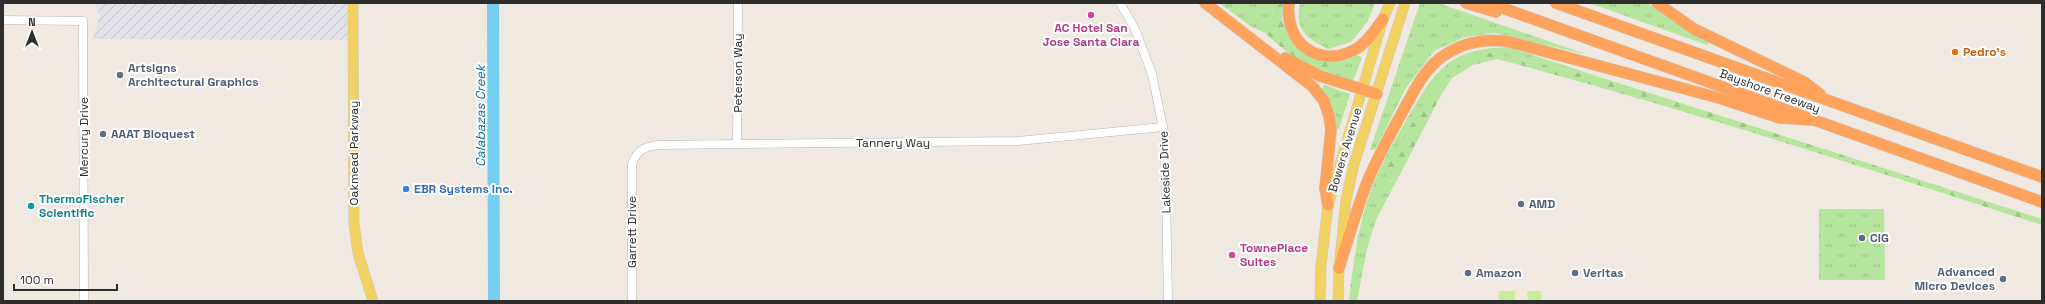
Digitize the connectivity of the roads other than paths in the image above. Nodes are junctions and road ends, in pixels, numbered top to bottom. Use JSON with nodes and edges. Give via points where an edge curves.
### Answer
{"nodes":[{"id":1,"x":353,"y":3,"type":"edge"},
{"id":2,"x":738,"y":3,"type":"edge"},
{"id":3,"x":1120,"y":3,"type":"edge"},
{"id":4,"x":1205,"y":3,"type":"edge"},
{"id":5,"x":1290,"y":3,"type":"edge"},
{"id":6,"x":1390,"y":3,"type":"edge"},
{"id":7,"x":1405,"y":3,"type":"edge"},
{"id":8,"x":1466,"y":3,"type":"edge"},
{"id":9,"x":1489,"y":3,"type":"edge"},
{"id":10,"x":1556,"y":3,"type":"edge"},
{"id":11,"x":1657,"y":3,"type":"edge"},
{"id":12,"x":1383,"y":19,"type":"junction"},
{"id":13,"x":3,"y":20,"type":"edge"},
{"id":14,"x":1594,"y":41,"type":"junction"},
{"id":15,"x":1263,"y":47,"type":"junction"},
{"id":16,"x":1364,"y":90,"type":"junction"},
{"id":17,"x":1377,"y":94,"type":"junction"},
{"id":18,"x":1831,"y":101,"type":"junction"},
{"id":19,"x":1814,"y":120,"type":"junction"},
{"id":20,"x":1163,"y":126,"type":"junction"},
{"id":21,"x":737,"y":144,"type":"junction"},
{"id":22,"x":632,"y":164,"type":"joint"},
{"id":23,"x":2042,"y":177,"type":"edge"},
{"id":24,"x":2042,"y":202,"type":"edge"},
{"id":25,"x":1328,"y":205,"type":"junction"},
{"id":26,"x":1338,"y":268,"type":"junction"},
{"id":27,"x":84,"y":301,"type":"edge"},
{"id":28,"x":373,"y":301,"type":"edge"},
{"id":29,"x":632,"y":301,"type":"edge"},
{"id":30,"x":1168,"y":301,"type":"edge"},
{"id":31,"x":1320,"y":301,"type":"edge"},
{"id":32,"x":1338,"y":301,"type":"edge"}],
"edges":[{"from":1,"to":28,"type":"main road","name":"Oakmead Parkway","via":[[354,224],[358,253]]},
{"from":2,"to":21,"type":"street","name":"Peterson Way"},
{"from":3,"to":20,"type":"street","name":"Lakeside Drive","via":[[1135,29],[1152,74]]},
{"from":4,"to":15,"type":"highway"},
{"from":5,"to":12,"type":"highway","via":[[1289,18],[1293,34],[1301,44],[1320,54],[1337,56],[1355,49],[1373,33]]},
{"from":6,"to":12,"type":"main road","name":"Bowers Avenue"},
{"from":7,"to":17,"type":"main road","name":"Bowers Avenue"},
{"from":8,"to":14,"type":"highway"},
{"from":9,"to":14,"type":"highway","name":"Bayshore Freeway"},
{"from":10,"to":18,"type":"highway","name":"Bayshore Freeway"},
{"from":11,"to":18,"type":"highway","via":[[1694,29],[1804,82]]},
{"from":12,"to":16,"type":"main road","name":"Bowers Avenue"},
{"from":13,"to":27,"type":"street","name":"Mercury Drive","via":[[83,21]]},
{"from":14,"to":19,"type":"highway","name":"Bayshore Freeway"},
{"from":15,"to":16,"type":"highway","via":[[1320,76]]},
{"from":15,"to":25,"type":"highway","via":[[1312,86],[1324,101],[1331,130],[1325,189]]},
{"from":16,"to":17,"type":"highway"},
{"from":16,"to":25,"type":"main road","name":"Bowers Avenue"},
{"from":17,"to":26,"type":"main road","name":"Bowers Avenue","via":[[1354,164],[1346,200]]},
{"from":18,"to":23,"type":"highway","name":"Bayshore Freeway"},
{"from":19,"to":24,"type":"highway","name":"Bayshore Freeway"},
{"from":19,"to":26,"type":"highway","via":[[1780,118],[1719,98],[1510,42],[1497,40],[1471,43],[1440,59],[1423,76],[1413,92],[1366,184]]},
{"from":20,"to":21,"type":"street","name":"Tannery Way","via":[[1031,141]]},
{"from":20,"to":30,"type":"street","name":"Lakeside Drive"},
{"from":21,"to":22,"type":"street","name":"Tannery Way","via":[[650,146],[638,152]]},
{"from":22,"to":29,"type":"street","name":"Garrett Drive"},
{"from":25,"to":31,"type":"main road","name":"Bowers Avenue","via":[[1320,266]]},
{"from":26,"to":32,"type":"main road","name":"Bowers Avenue"}]}
